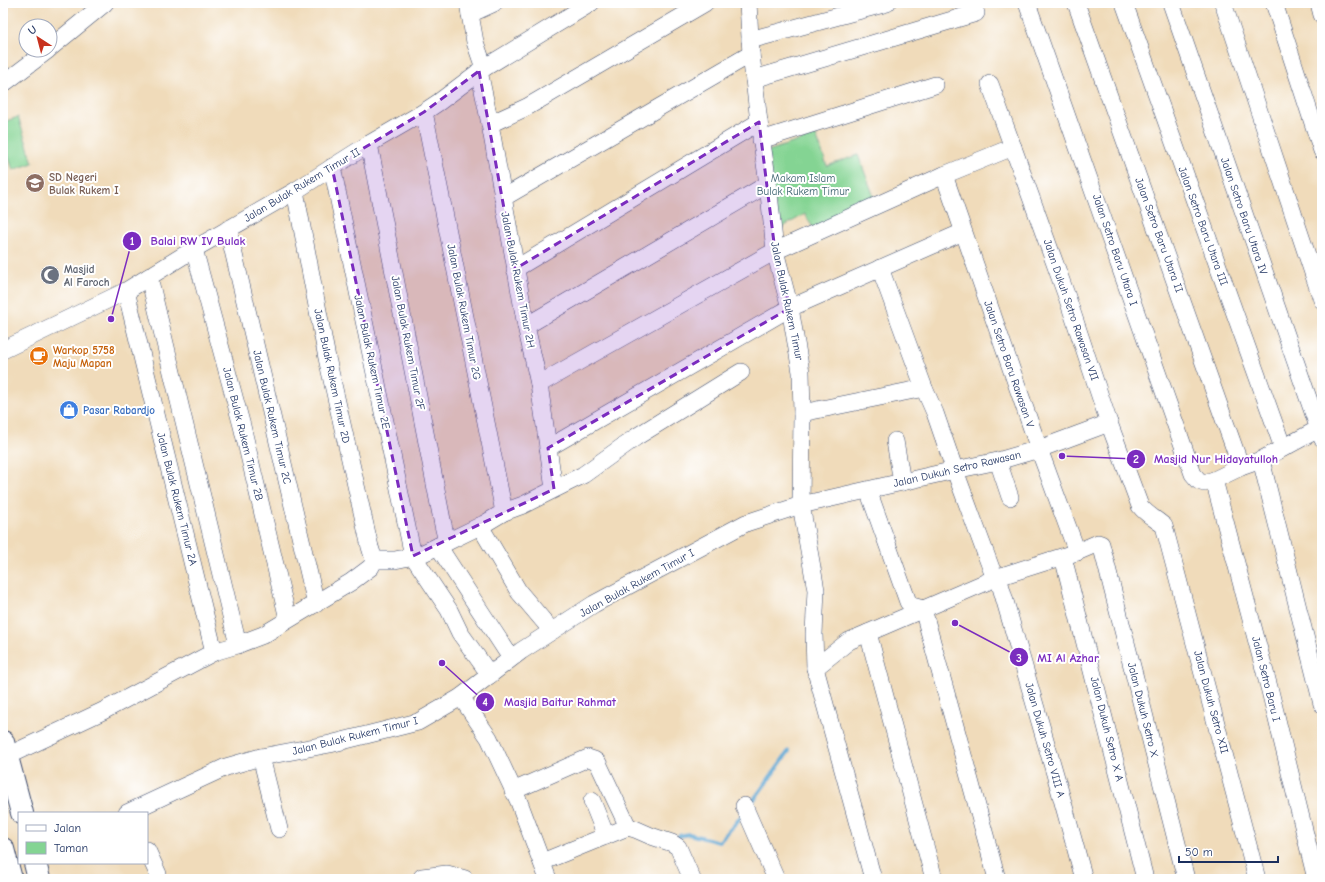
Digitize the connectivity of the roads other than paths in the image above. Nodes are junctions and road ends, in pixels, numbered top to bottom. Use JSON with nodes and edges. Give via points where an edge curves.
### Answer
{"nodes":[{"id":1,"x":105,"y":3,"type":"edge"},
{"id":2,"x":494,"y":3,"type":"edge"},
{"id":3,"x":591,"y":3,"type":"edge"},
{"id":4,"x":705,"y":3,"type":"edge"},
{"id":5,"x":748,"y":3,"type":"edge"},
{"id":6,"x":887,"y":3,"type":"edge"},
{"id":7,"x":1027,"y":3,"type":"edge"},
{"id":8,"x":1076,"y":3,"type":"edge"},
{"id":9,"x":1124,"y":3,"type":"edge"},
{"id":10,"x":1171,"y":3,"type":"edge"},
{"id":11,"x":1223,"y":3,"type":"edge"},
{"id":12,"x":1274,"y":3,"type":"edge"},
{"id":13,"x":1318,"y":3,"type":"edge"},
{"id":14,"x":469,"y":8,"type":"edge"},
{"id":15,"x":976,"y":13,"type":"dead end"},
{"id":16,"x":1322,"y":15,"type":"edge"},
{"id":17,"x":58,"y":41,"type":"edge"},
{"id":18,"x":751,"y":47,"type":"junction"},
{"id":19,"x":37,"y":58,"type":"edge"},
{"id":20,"x":481,"y":70,"type":"junction"},
{"id":21,"x":754,"y":78,"type":"junction"},
{"id":22,"x":3,"y":84,"type":"edge"},
{"id":23,"x":990,"y":84,"type":"dead end"},
{"id":24,"x":935,"y":85,"type":"dead end"},
{"id":25,"x":424,"y":112,"type":"junction"},
{"id":26,"x":759,"y":122,"type":"junction"},
{"id":27,"x":490,"y":124,"type":"junction"},
{"id":28,"x":761,"y":140,"type":"junction"},
{"id":29,"x":369,"y":144,"type":"junction"},
{"id":30,"x":1013,"y":148,"type":"junction"},
{"id":31,"x":1322,"y":151,"type":"edge"},
{"id":32,"x":332,"y":168,"type":"junction"},
{"id":33,"x":944,"y":175,"type":"junction"},
{"id":34,"x":768,"y":184,"type":"junction"},
{"id":35,"x":295,"y":191,"type":"junction"},
{"id":36,"x":503,"y":198,"type":"junction"},
{"id":37,"x":228,"y":229,"type":"junction"},
{"id":38,"x":963,"y":232,"type":"junction"},
{"id":39,"x":194,"y":249,"type":"junction"},
{"id":40,"x":775,"y":251,"type":"junction"},
{"id":41,"x":880,"y":268,"type":"junction"},
{"id":42,"x":515,"y":269,"type":"junction"},
{"id":43,"x":149,"y":277,"type":"junction"},
{"id":44,"x":126,"y":291,"type":"junction"},
{"id":45,"x":1322,"y":300,"type":"edge"},
{"id":46,"x":790,"y":308,"type":"junction"},
{"id":47,"x":526,"y":326,"type":"junction"},
{"id":48,"x":3,"y":350,"type":"edge"},
{"id":49,"x":741,"y":372,"type":"dead end"},
{"id":50,"x":539,"y":384,"type":"junction"},
{"id":51,"x":924,"y":388,"type":"junction"},
{"id":52,"x":802,"y":413,"type":"junction"},
{"id":53,"x":1109,"y":423,"type":"junction"},
{"id":54,"x":1321,"y":431,"type":"edge"},
{"id":55,"x":895,"y":440,"type":"dead end"},
{"id":56,"x":548,"y":448,"type":"junction"},
{"id":57,"x":1283,"y":448,"type":"junction"},
{"id":58,"x":1040,"y":449,"type":"junction"},
{"id":59,"x":1261,"y":460,"type":"junction"},
{"id":60,"x":998,"y":462,"type":"junction"},
{"id":61,"x":1241,"y":467,"type":"junction"},
{"id":62,"x":955,"y":470,"type":"junction"},
{"id":63,"x":1214,"y":480,"type":"junction"},
{"id":64,"x":902,"y":482,"type":"junction"},
{"id":65,"x":554,"y":489,"type":"junction"},
{"id":66,"x":868,"y":490,"type":"junction"},
{"id":67,"x":1010,"y":497,"type":"dead end"},
{"id":68,"x":801,"y":505,"type":"junction"},
{"id":69,"x":504,"y":512,"type":"junction"},
{"id":70,"x":480,"y":526,"type":"junction"},
{"id":71,"x":1164,"y":526,"type":"joint"},
{"id":72,"x":443,"y":544,"type":"junction"},
{"id":73,"x":1072,"y":549,"type":"junction"},
{"id":74,"x":413,"y":556,"type":"junction"},
{"id":75,"x":374,"y":560,"type":"junction"},
{"id":76,"x":997,"y":578,"type":"junction"},
{"id":77,"x":316,"y":604,"type":"junction"},
{"id":78,"x":923,"y":609,"type":"junction"},
{"id":79,"x":288,"y":619,"type":"junction"},
{"id":80,"x":552,"y":631,"type":"junction"},
{"id":81,"x":868,"y":633,"type":"junction"},
{"id":82,"x":238,"y":645,"type":"junction"},
{"id":83,"x":214,"y":652,"type":"junction"},
{"id":84,"x":511,"y":658,"type":"junction"},
{"id":85,"x":815,"y":668,"type":"junction"},
{"id":86,"x":490,"y":675,"type":"junction"},
{"id":87,"x":461,"y":697,"type":"junction"},
{"id":88,"x":1322,"y":704,"type":"edge"},
{"id":89,"x":5,"y":749,"type":"edge"},
{"id":90,"x":261,"y":757,"type":"junction"},
{"id":91,"x":513,"y":791,"type":"junction"},
{"id":92,"x":592,"y":801,"type":"dead end"},
{"id":93,"x":22,"y":812,"type":"edge"},
{"id":94,"x":130,"y":812,"type":"edge"},
{"id":95,"x":747,"y":813,"type":"dead end"},
{"id":96,"x":628,"y":828,"type":"junction"},
{"id":97,"x":279,"y":829,"type":"dead end"},
{"id":98,"x":606,"y":836,"type":"junction"},
{"id":99,"x":3,"y":849,"type":"edge"},
{"id":100,"x":148,"y":852,"type":"edge"},
{"id":101,"x":542,"y":862,"type":"junction"},
{"id":102,"x":35,"y":864,"type":"edge"},
{"id":103,"x":158,"y":874,"type":"dead end"},
{"id":104,"x":422,"y":877,"type":"dead end"},
{"id":105,"x":11,"y":879,"type":"edge"},
{"id":106,"x":39,"y":879,"type":"edge"},
{"id":107,"x":465,"y":879,"type":"edge"},
{"id":108,"x":548,"y":879,"type":"edge"},
{"id":109,"x":692,"y":879,"type":"edge"},
{"id":110,"x":776,"y":879,"type":"edge"},
{"id":111,"x":873,"y":879,"type":"edge"},
{"id":112,"x":934,"y":879,"type":"edge"},
{"id":113,"x":997,"y":879,"type":"edge"},
{"id":114,"x":1084,"y":879,"type":"edge"},
{"id":115,"x":1145,"y":879,"type":"edge"},
{"id":116,"x":1186,"y":879,"type":"edge"},
{"id":117,"x":1257,"y":879,"type":"edge"},
{"id":118,"x":1316,"y":879,"type":"edge"}],
"edges":[{"from":1,"to":17,"type":"street"},
{"from":2,"to":14,"type":"street"},
{"from":3,"to":20,"type":"street","name":"Jalan Bulak Rukem Timur II"},
{"from":4,"to":27,"type":"street","via":[[527,107]]},
{"from":5,"to":18,"type":"street","name":"Jalan Bulak Rukem Timur"},
{"from":6,"to":18,"type":"street"},
{"from":7,"to":63,"type":"street","name":"Jalan Setro Baru Utara I","via":[[1194,474],[1204,483]]},
{"from":8,"to":61,"type":"street","name":"Jalan Setro Baru Utara II"},
{"from":9,"to":57,"type":"street","name":"Jalan Setro Baru Utara III"},
{"from":10,"to":54,"type":"street","name":"Jalan Setro Baru Utara IV"},
{"from":11,"to":45,"type":"street"},
{"from":12,"to":31,"type":"street"},
{"from":13,"to":16,"type":"street"},
{"from":14,"to":20,"type":"street","name":"Jalan Bulak Rukem Timur 2H"},
{"from":15,"to":21,"type":"street"},
{"from":18,"to":21,"type":"street","name":"Jalan Bulak Rukem Timur"},
{"from":18,"to":36,"type":"street"},
{"from":19,"to":22,"type":"street"},
{"from":20,"to":25,"type":"street","name":"Jalan Bulak Rukem Timur II"},
{"from":20,"to":27,"type":"street","name":"Jalan Bulak Rukem Timur 2H"},
{"from":21,"to":26,"type":"street","name":"Jalan Bulak Rukem Timur"},
{"from":23,"to":30,"type":"street","name":"Jalan Dukuh Setro Rawasan VII"},
{"from":24,"to":28,"type":"street"},
{"from":25,"to":29,"type":"street","name":"Jalan Bulak Rukem Timur II"},
{"from":25,"to":69,"type":"street","name":"Jalan Bulak Rukem Timur 2G"},
{"from":26,"to":28,"type":"street","name":"Jalan Bulak Rukem Timur"},
{"from":26,"to":42,"type":"street"},
{"from":27,"to":36,"type":"street","name":"Jalan Bulak Rukem Timur 2H"},
{"from":28,"to":34,"type":"street","name":"Jalan Bulak Rukem Timur"},
{"from":29,"to":32,"type":"street","name":"Jalan Bulak Rukem Timur II"},
{"from":29,"to":72,"type":"street","name":"Jalan Bulak Rukem Timur 2F","via":[[443,525]]},
{"from":30,"to":33,"type":"street"},
{"from":30,"to":53,"type":"street","name":"Jalan Dukuh Setro Rawasan VII","via":[[1067,296]]},
{"from":32,"to":35,"type":"street","name":"Jalan Bulak Rukem Timur II"},
{"from":32,"to":74,"type":"street","name":"Jalan Bulak Rukem Timur 2E"},
{"from":33,"to":38,"type":"street","name":"Jalan Setro Baru Rawasan V"},
{"from":33,"to":40,"type":"street"},
{"from":34,"to":40,"type":"street","name":"Jalan Bulak Rukem Timur"},
{"from":34,"to":47,"type":"street"},
{"from":35,"to":37,"type":"street","name":"Jalan Bulak Rukem Timur II"},
{"from":35,"to":75,"type":"street","name":"Jalan Bulak Rukem Timur 2D","via":[[327,358]]},
{"from":36,"to":42,"type":"street","name":"Jalan Bulak Rukem Timur 2H"},
{"from":37,"to":39,"type":"street","name":"Jalan Bulak Rukem Timur II"},
{"from":37,"to":77,"type":"street","name":"Jalan Bulak Rukem Timur 2C"},
{"from":38,"to":41,"type":"street"},
{"from":38,"to":58,"type":"street","name":"Jalan Setro Baru Rawasan V"},
{"from":39,"to":43,"type":"street","name":"Jalan Bulak Rukem Timur II"},
{"from":39,"to":79,"type":"street","name":"Jalan Bulak Rukem Timur 2B","via":[[242,426]]},
{"from":40,"to":46,"type":"street","name":"Jalan Bulak Rukem Timur"},
{"from":40,"to":50,"type":"street"},
{"from":41,"to":46,"type":"street"},
{"from":41,"to":51,"type":"street","name":"Jalan Dukuh Setro VIII A"},
{"from":42,"to":47,"type":"street","name":"Jalan Bulak Rukem Timur 2H"},
{"from":43,"to":44,"type":"street","name":"Jalan Bulak Rukem Timur II"},
{"from":43,"to":82,"type":"street"},
{"from":44,"to":48,"type":"street","name":"Jalan Bulak Rukem Timur II"},
{"from":44,"to":83,"type":"street","name":"Jalan Bulak Rukem Timur 2A"},
{"from":46,"to":52,"type":"street","name":"Jalan Bulak Rukem Timur","via":[[801,372]]},
{"from":46,"to":56,"type":"street"},
{"from":47,"to":50,"type":"street","name":"Jalan Bulak Rukem Timur 2H"},
{"from":49,"to":65,"type":"street","via":[[636,437],[583,475]]},
{"from":50,"to":56,"type":"street","name":"Jalan Bulak Rukem Timur 2H"},
{"from":51,"to":52,"type":"street"},
{"from":51,"to":62,"type":"street","name":"Jalan Dukuh Setro VIII A"},
{"from":52,"to":68,"type":"street","name":"Jalan Bulak Rukem Timur"},
{"from":53,"to":58,"type":"street","name":"Jalan Dukuh Setro Rawasan"},
{"from":53,"to":71,"type":"street","name":"Jalan Dukuh Setro Rawasan VII","via":[[1140,506]]},
{"from":54,"to":57,"type":"street"},
{"from":55,"to":64,"type":"street"},
{"from":56,"to":65,"type":"street","name":"Jalan Bulak Rukem Timur 2H"},
{"from":57,"to":59,"type":"street"},
{"from":58,"to":60,"type":"street","name":"Jalan Dukuh Setro Rawasan"},
{"from":58,"to":73,"type":"street","name":"Jalan Setro Baru Rawasan V"},
{"from":59,"to":61,"type":"street"},
{"from":59,"to":88,"type":"street"},
{"from":60,"to":62,"type":"street","name":"Jalan Dukuh Setro Rawasan"},
{"from":60,"to":67,"type":"street"},
{"from":61,"to":63,"type":"street"},
{"from":62,"to":64,"type":"street","name":"Jalan Dukuh Setro Rawasan"},
{"from":62,"to":76,"type":"street","name":"Jalan Dukuh Setro VIII A"},
{"from":63,"to":118,"type":"street","name":"Jalan Setro Baru I"},
{"from":64,"to":66,"type":"street","name":"Jalan Dukuh Setro Rawasan"},
{"from":65,"to":69,"type":"street"},
{"from":66,"to":68,"type":"street","name":"Jalan Dukuh Setro Rawasan"},
{"from":66,"to":78,"type":"street","via":[[908,602]]},
{"from":68,"to":80,"type":"street","name":"Jalan Bulak Rukem Timur I","via":[[746,523],[594,604]]},
{"from":68,"to":85,"type":"street","name":"Jalan Bulak Rukem Timur","via":[[816,590]]},
{"from":69,"to":70,"type":"street"},
{"from":70,"to":72,"type":"street"},
{"from":70,"to":80,"type":"street","via":[[519,592]]},
{"from":71,"to":117,"type":"street","name":"Jalan Dukuh Setro XII"},
{"from":72,"to":74,"type":"street"},
{"from":72,"to":84,"type":"street"},
{"from":73,"to":76,"type":"street"},
{"from":73,"to":115,"type":"street","name":"Jalan Dukuh Setro X A"},
{"from":73,"to":116,"type":"street","name":"Jalan Dukuh Setro X","via":[[1101,544]]},
{"from":74,"to":75,"type":"street","via":[[395,560]]},
{"from":74,"to":86,"type":"street","via":[[449,610],[460,633]]},
{"from":75,"to":77,"type":"street","via":[[366,572]]},
{"from":76,"to":78,"type":"street"},
{"from":76,"to":114,"type":"street","name":"Jalan Dukuh Setro VIII A","via":[[1060,788]]},
{"from":77,"to":79,"type":"street"},
{"from":78,"to":81,"type":"street"},
{"from":78,"to":113,"type":"street"},
{"from":79,"to":82,"type":"street","via":[[262,635]]},
{"from":80,"to":84,"type":"street","name":"Jalan Bulak Rukem Timur I"},
{"from":81,"to":85,"type":"street","via":[[849,641]]},
{"from":81,"to":112,"type":"street"},
{"from":82,"to":83,"type":"street"},
{"from":83,"to":89,"type":"street","via":[[103,711]]},
{"from":84,"to":86,"type":"street","name":"Jalan Bulak Rukem Timur I"},
{"from":85,"to":111,"type":"street","name":"Jalan Bulak Rukem Timur"},
{"from":86,"to":87,"type":"street","name":"Jalan Bulak Rukem Timur I"},
{"from":87,"to":90,"type":"street","name":"Jalan Bulak Rukem Timur I","via":[[418,722],[330,744]]},
{"from":87,"to":91,"type":"street","via":[[489,738]]},
{"from":89,"to":93,"type":"main road"},
{"from":90,"to":94,"type":"street","name":"Jalan Bulak Rukem Timur I","via":[[226,767]]},
{"from":90,"to":97,"type":"street"},
{"from":91,"to":96,"type":"street","via":[[591,758],[598,763],[605,776]]},
{"from":91,"to":101,"type":"street"},
{"from":92,"to":98,"type":"street"},
{"from":95,"to":110,"type":"street"},
{"from":96,"to":98,"type":"street"},
{"from":96,"to":109,"type":"street","via":[[678,847]]},
{"from":98,"to":101,"type":"street"},
{"from":99,"to":105,"type":"main road"},
{"from":100,"to":103,"type":"street"},
{"from":101,"to":108,"type":"street"},
{"from":102,"to":106,"type":"main road"},
{"from":104,"to":107,"type":"street","via":[[447,874]]}]}
